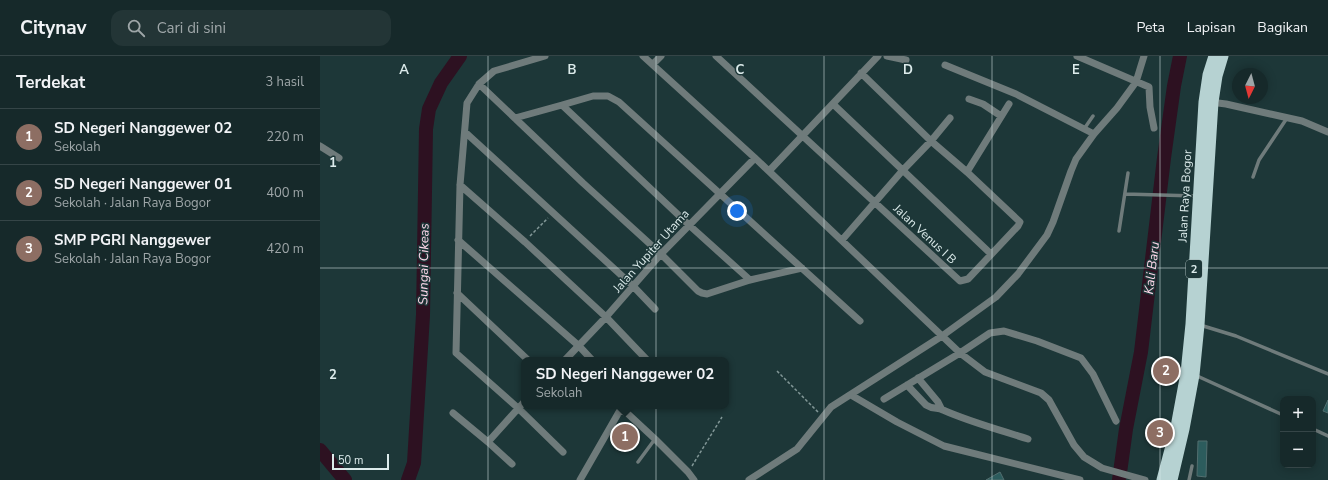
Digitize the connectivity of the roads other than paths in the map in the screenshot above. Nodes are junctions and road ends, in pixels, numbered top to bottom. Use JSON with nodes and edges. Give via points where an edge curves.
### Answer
{"nodes":[{"id":1,"x":545,"y":56,"type":"edge"},
{"id":2,"x":643,"y":56,"type":"edge"},
{"id":3,"x":661,"y":56,"type":"edge"},
{"id":4,"x":716,"y":56,"type":"edge"},
{"id":5,"x":878,"y":56,"type":"edge"},
{"id":6,"x":887,"y":56,"type":"edge"},
{"id":7,"x":1077,"y":56,"type":"edge"},
{"id":8,"x":1144,"y":56,"type":"edge"},
{"id":9,"x":1214,"y":56,"type":"edge"},
{"id":10,"x":1223,"y":56,"type":"edge"},
{"id":11,"x":906,"y":60,"type":"dead end"},
{"id":12,"x":653,"y":64,"type":"junction"},
{"id":13,"x":945,"y":65,"type":"dead end"},
{"id":14,"x":861,"y":73,"type":"junction"},
{"id":15,"x":1136,"y":82,"type":"junction"},
{"id":16,"x":479,"y":84,"type":"junction"},
{"id":17,"x":969,"y":99,"type":"dead end"},
{"id":18,"x":1209,"y":102,"type":"junction"},
{"id":19,"x":833,"y":104,"type":"junction"},
{"id":20,"x":1009,"y":104,"type":"dead end"},
{"id":21,"x":562,"y":105,"type":"junction"},
{"id":22,"x":1001,"y":116,"type":"junction"},
{"id":23,"x":1093,"y":116,"type":"dead end"},
{"id":24,"x":515,"y":118,"type":"junction"},
{"id":25,"x":950,"y":118,"type":"dead end"},
{"id":26,"x":1287,"y":118,"type":"junction"},
{"id":27,"x":1154,"y":128,"type":"dead end"},
{"id":28,"x":1084,"y":129,"type":"junction"},
{"id":29,"x":465,"y":132,"type":"junction"},
{"id":30,"x":1328,"y":132,"type":"edge"},
{"id":31,"x":1094,"y":134,"type":"junction"},
{"id":32,"x":802,"y":135,"type":"junction"},
{"id":33,"x":932,"y":141,"type":"junction"},
{"id":34,"x":320,"y":146,"type":"edge"},
{"id":35,"x":339,"y":158,"type":"dead end"},
{"id":36,"x":755,"y":158,"type":"junction"},
{"id":37,"x":903,"y":170,"type":"junction"},
{"id":38,"x":769,"y":171,"type":"junction"},
{"id":39,"x":967,"y":172,"type":"junction"},
{"id":40,"x":1128,"y":173,"type":"dead end"},
{"id":41,"x":1253,"y":177,"type":"dead end"},
{"id":42,"x":460,"y":185,"type":"junction"},
{"id":43,"x":720,"y":194,"type":"junction"},
{"id":44,"x":1125,"y":194,"type":"junction"},
{"id":45,"x":1203,"y":196,"type":"junction"},
{"id":46,"x":875,"y":202,"type":"junction"},
{"id":47,"x":689,"y":225,"type":"junction"},
{"id":48,"x":1119,"y":230,"type":"dead end"},
{"id":49,"x":458,"y":240,"type":"junction"},
{"id":50,"x":842,"y":240,"type":"junction"},
{"id":51,"x":661,"y":254,"type":"junction"},
{"id":52,"x":991,"y":254,"type":"junction"},
{"id":53,"x":802,"y":268,"type":"junction"},
{"id":54,"x":750,"y":280,"type":"junction"},
{"id":55,"x":632,"y":286,"type":"junction"},
{"id":56,"x":457,"y":293,"type":"junction"},
{"id":57,"x":655,"y":309,"type":"dead end"},
{"id":58,"x":606,"y":317,"type":"junction"},
{"id":59,"x":860,"y":321,"type":"dead end"},
{"id":60,"x":1200,"y":325,"type":"junction"},
{"id":61,"x":942,"y":336,"type":"junction"},
{"id":62,"x":579,"y":346,"type":"junction"},
{"id":63,"x":960,"y":353,"type":"junction"},
{"id":64,"x":525,"y":357,"type":"edge"},
{"id":65,"x":568,"y":357,"type":"edge"},
{"id":66,"x":589,"y":357,"type":"edge"},
{"id":67,"x":644,"y":357,"type":"edge"},
{"id":68,"x":1190,"y":374,"type":"junction"},
{"id":69,"x":1328,"y":374,"type":"edge"},
{"id":70,"x":918,"y":378,"type":"junction"},
{"id":71,"x":908,"y":385,"type":"junction"},
{"id":72,"x":851,"y":395,"type":"junction"},
{"id":73,"x":884,"y":399,"type":"dead end"},
{"id":74,"x":521,"y":405,"type":"edge"},
{"id":75,"x":518,"y":408,"type":"junction"},
{"id":76,"x":941,"y":408,"type":"junction"},
{"id":77,"x":453,"y":413,"type":"dead end"},
{"id":78,"x":1280,"y":414,"type":"edge"},
{"id":79,"x":1116,"y":421,"type":"dead end"},
{"id":80,"x":1316,"y":430,"type":"edge"},
{"id":81,"x":1328,"y":436,"type":"edge"},
{"id":82,"x":655,"y":439,"type":"junction"},
{"id":83,"x":1028,"y":439,"type":"dead end"},
{"id":84,"x":488,"y":442,"type":"junction"},
{"id":85,"x":563,"y":452,"type":"dead end"},
{"id":86,"x":638,"y":462,"type":"dead end"},
{"id":87,"x":512,"y":464,"type":"dead end"},
{"id":88,"x":1192,"y":466,"type":"dead end"},
{"id":89,"x":580,"y":480,"type":"edge"},
{"id":90,"x":694,"y":480,"type":"edge"},
{"id":91,"x":749,"y":480,"type":"edge"},
{"id":92,"x":1080,"y":480,"type":"edge"},
{"id":93,"x":1145,"y":480,"type":"edge"},
{"id":94,"x":1162,"y":480,"type":"edge"},
{"id":95,"x":1172,"y":480,"type":"edge"},
{"id":96,"x":1189,"y":480,"type":"edge"}],
"edges":[{"from":1,"to":16,"type":"street","via":[[494,71]]},
{"from":2,"to":12,"type":"street"},
{"from":3,"to":12,"type":"street"},
{"from":4,"to":32,"type":"street","name":"Jalan Venus I B"},
{"from":5,"to":14,"type":"street"},
{"from":6,"to":11,"type":"street"},
{"from":7,"to":15,"type":"street"},
{"from":8,"to":15,"type":"street"},
{"from":9,"to":18,"type":"highway","name":"Jalan Raya Bogor","number":"2","via":[[1208,75]]},
{"from":10,"to":18,"type":"highway","name":"Jalan Raya Bogor","number":"2"},
{"from":12,"to":36,"type":"street"},
{"from":13,"to":28,"type":"street","via":[[1007,90]]},
{"from":14,"to":19,"type":"street"},
{"from":14,"to":33,"type":"street"},
{"from":15,"to":27,"type":"street","via":[[1149,88]]},
{"from":15,"to":31,"type":"street"},
{"from":16,"to":24,"type":"street"},
{"from":16,"to":29,"type":"street","via":[[467,103]]},
{"from":17,"to":22,"type":"street","via":[[983,104]]},
{"from":18,"to":26,"type":"street"},
{"from":18,"to":45,"type":"highway","name":"Jalan Raya Bogor","number":"2"},
{"from":19,"to":32,"type":"street"},
{"from":19,"to":37,"type":"street"},
{"from":20,"to":22,"type":"street"},
{"from":21,"to":24,"type":"street"},
{"from":21,"to":43,"type":"street","via":[[593,96],[608,96],[620,102]]},
{"from":21,"to":47,"type":"street"},
{"from":22,"to":39,"type":"street"},
{"from":23,"to":28,"type":"lane"},
{"from":24,"to":51,"type":"street"},
{"from":25,"to":33,"type":"street"},
{"from":26,"to":30,"type":"street"},
{"from":26,"to":41,"type":"lane","via":[[1259,160]]},
{"from":28,"to":31,"type":"street"},
{"from":29,"to":42,"type":"street"},
{"from":29,"to":55,"type":"street"},
{"from":31,"to":61,"type":"street","via":[[1070,171],[1046,235],[1018,274],[996,298]]},
{"from":32,"to":38,"type":"street"},
{"from":32,"to":46,"type":"street","name":"Jalan Venus I B"},
{"from":33,"to":37,"type":"street"},
{"from":33,"to":39,"type":"street"},
{"from":34,"to":35,"type":"street"},
{"from":36,"to":38,"type":"street"},
{"from":36,"to":43,"type":"street","name":"Jalan Yupiter Utama"},
{"from":37,"to":46,"type":"street"},
{"from":37,"to":52,"type":"street"},
{"from":38,"to":50,"type":"street"},
{"from":39,"to":52,"type":"street","via":[[1020,222]]},
{"from":40,"to":44,"type":"lane"},
{"from":42,"to":49,"type":"street"},
{"from":42,"to":58,"type":"street"},
{"from":43,"to":47,"type":"street","name":"Jalan Yupiter Utama"},
{"from":43,"to":53,"type":"street"},
{"from":44,"to":45,"type":"lane"},
{"from":44,"to":48,"type":"lane"},
{"from":45,"to":60,"type":"highway","name":"Jalan Raya Bogor","number":"2"},
{"from":45,"to":68,"type":"highway","name":"Jalan Raya Bogor","number":"2","via":[[1191,324]]},
{"from":46,"to":50,"type":"street"},
{"from":46,"to":52,"type":"street","name":"Jalan Venus I B","via":[[960,281],[968,279]]},
{"from":47,"to":51,"type":"street","name":"Jalan Yupiter Utama"},
{"from":47,"to":54,"type":"street"},
{"from":49,"to":56,"type":"street"},
{"from":49,"to":62,"type":"street"},
{"from":50,"to":61,"type":"street"},
{"from":51,"to":54,"type":"street","via":[[702,294]]},
{"from":51,"to":55,"type":"street","name":"Jalan Yupiter Utama"},
{"from":53,"to":54,"type":"street"},
{"from":53,"to":59,"type":"street"},
{"from":55,"to":57,"type":"street"},
{"from":55,"to":58,"type":"street","name":"Jalan Yupiter Utama"},
{"from":56,"to":64,"type":"street"},
{"from":56,"to":75,"type":"street","via":[[456,353]]},
{"from":58,"to":62,"type":"street","name":"Jalan Yupiter Utama"},
{"from":58,"to":67,"type":"street"},
{"from":60,"to":68,"type":"highway","name":"Jalan Raya Bogor","number":"2"},
{"from":60,"to":69,"type":"lane","via":[[1236,336]]},
{"from":61,"to":63,"type":"street"},
{"from":61,"to":72,"type":"street"},
{"from":62,"to":65,"type":"street","name":"Jalan Yupiter Utama"},
{"from":62,"to":66,"type":"street"},
{"from":63,"to":70,"type":"street"},
{"from":63,"to":79,"type":"street","via":[[990,333],[1004,331],[1081,358],[1093,374]]},
{"from":63,"to":93,"type":"street","via":[[984,372],[1042,393],[1050,400],[1077,451],[1084,457],[1102,468]]},
{"from":68,"to":78,"type":"lane"},
{"from":68,"to":94,"type":"highway","name":"Jalan Raya Bogor","number":"2"},
{"from":68,"to":95,"type":"highway","name":"Jalan Raya Bogor","number":"2","via":[[1184,429]]},
{"from":70,"to":71,"type":"street"},
{"from":70,"to":76,"type":"street"},
{"from":71,"to":73,"type":"street"},
{"from":71,"to":76,"type":"street","via":[[926,405],[935,409]]},
{"from":72,"to":91,"type":"street","via":[[831,407],[797,449]]},
{"from":72,"to":92,"type":"street","via":[[944,446]]},
{"from":74,"to":75,"type":"street"},
{"from":75,"to":84,"type":"street"},
{"from":75,"to":85,"type":"street"},
{"from":76,"to":83,"type":"street"},
{"from":77,"to":84,"type":"street"},
{"from":80,"to":81,"type":"lane"},
{"from":82,"to":86,"type":"lane"},
{"from":82,"to":89,"type":"street","via":[[627,413],[619,412]]},
{"from":82,"to":90,"type":"street"},
{"from":84,"to":87,"type":"street"},
{"from":88,"to":96,"type":"lane"}]}
